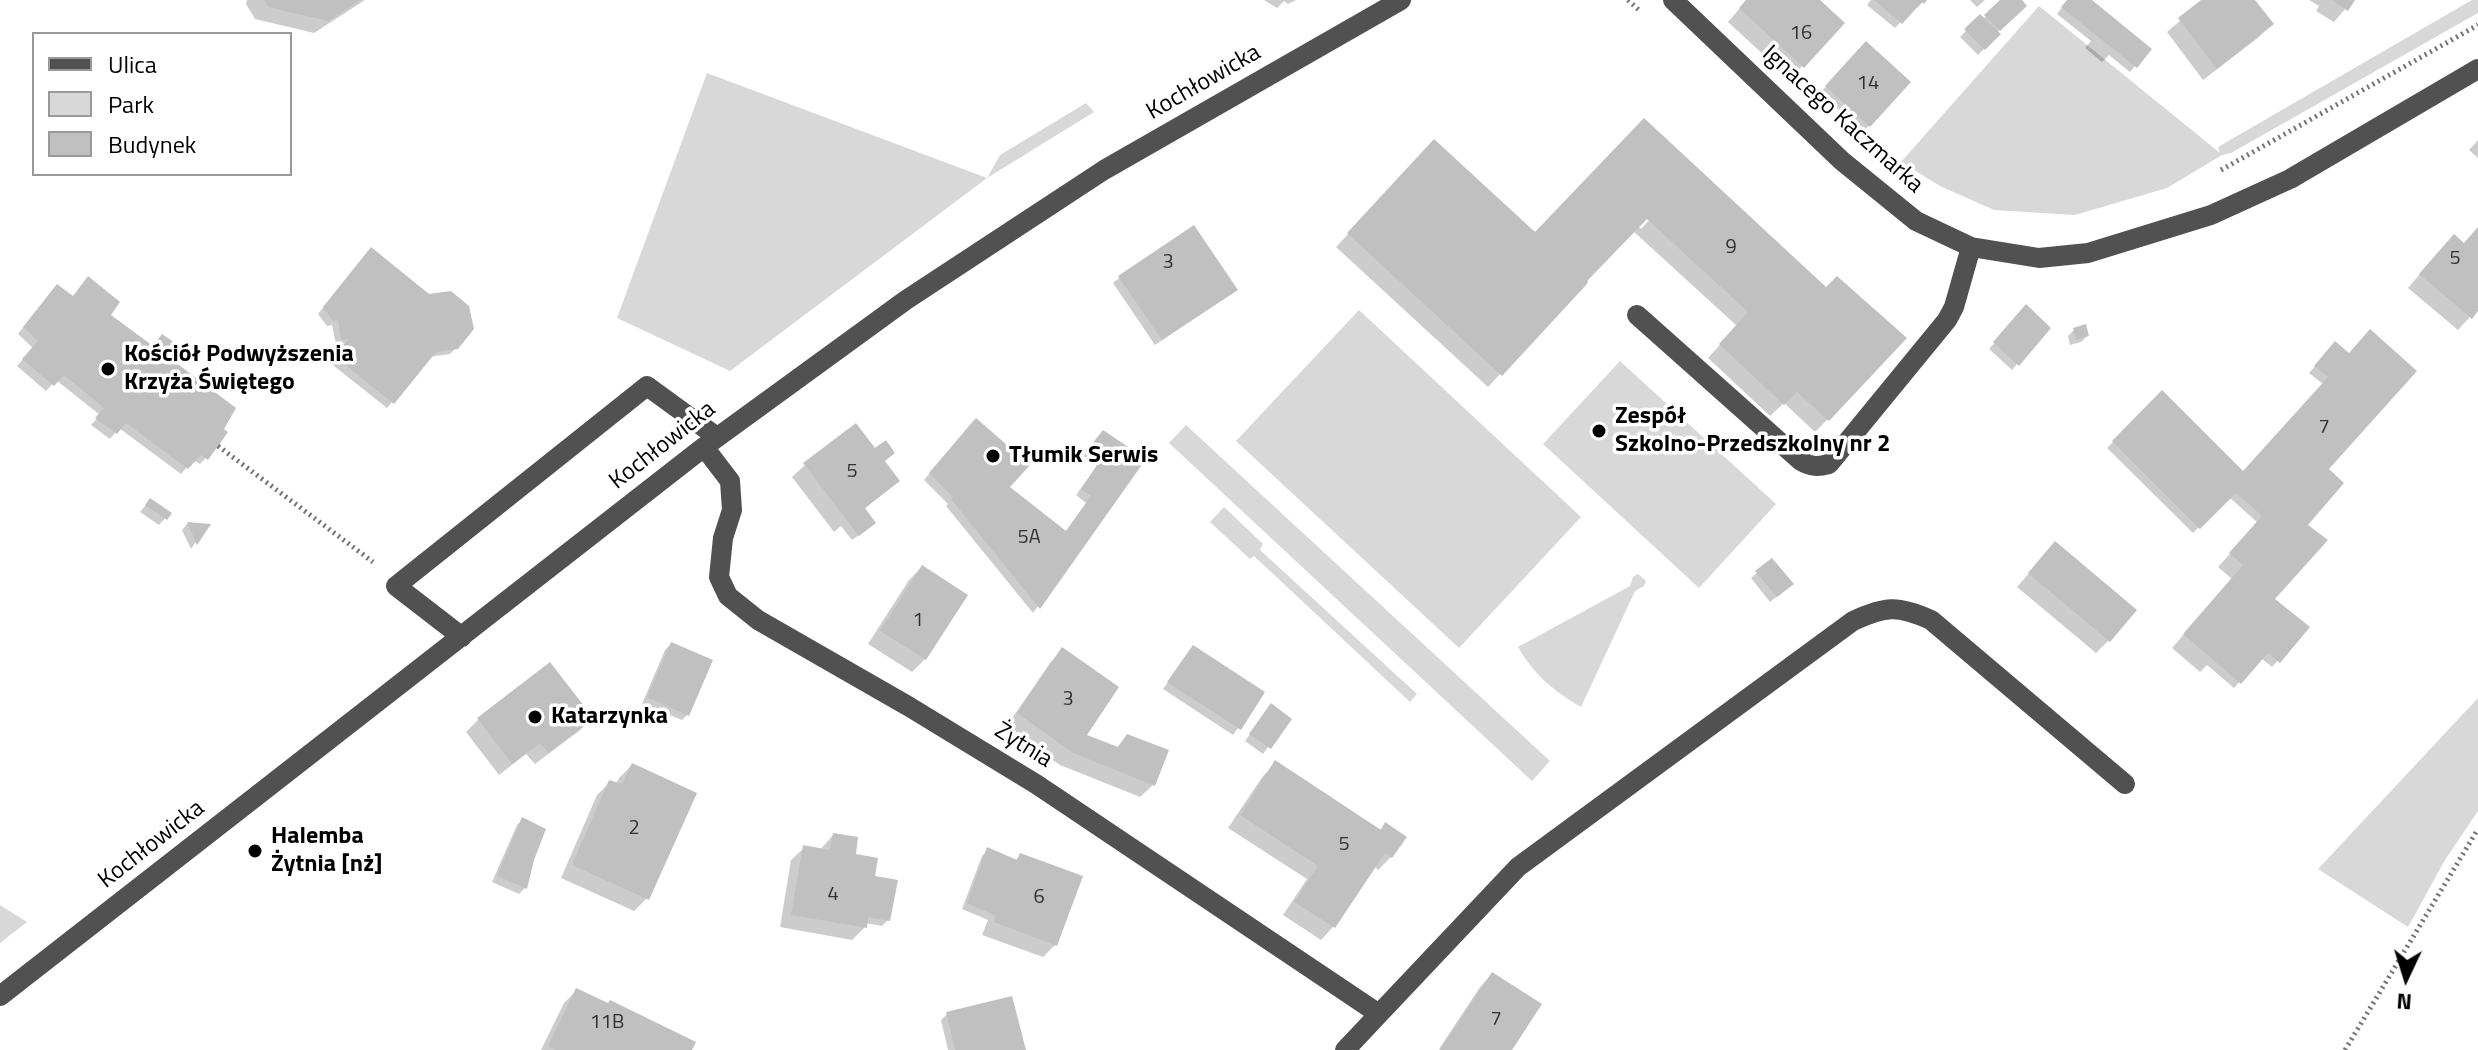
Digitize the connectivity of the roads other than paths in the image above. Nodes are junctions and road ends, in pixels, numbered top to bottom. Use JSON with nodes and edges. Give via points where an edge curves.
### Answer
{"nodes":[{"id":1,"x":1401,"y":0,"type":"edge"},
{"id":2,"x":1673,"y":0,"type":"edge"},
{"id":3,"x":2478,"y":69,"type":"edge"},
{"id":4,"x":1971,"y":247,"type":"junction"},
{"id":5,"x":1637,"y":315,"type":"dead end"},
{"id":6,"x":710,"y":442,"type":"junction"},
{"id":7,"x":462,"y":637,"type":"junction"},
{"id":8,"x":2125,"y":784,"type":"dead end"},
{"id":9,"x":0,"y":996,"type":"edge"},
{"id":10,"x":1379,"y":1014,"type":"junction"},
{"id":11,"x":1345,"y":1050,"type":"edge"}],
"edges":[{"from":1,"to":6,"type":"street","name":"Kochłowicka","via":[[1104,170],[906,300]]},
{"from":2,"to":4,"type":"street","name":"Ignacego Kaczmarka","via":[[1842,161],[1916,221]]},
{"from":3,"to":4,"type":"street","name":"Ignacego Kaczmarka","via":[[2290,179],[2211,215],[2088,253],[2039,258]]},
{"from":4,"to":5,"type":"street","via":[[1947,320],[1829,464],[1820,466],[1801,461]]},
{"from":6,"to":7,"type":"street","name":"Kochłowicka"},
{"from":6,"to":7,"type":"street","name":"Żytnia","via":[[647,386],[396,586]]},
{"from":6,"to":10,"type":"street","name":"Żytnia","via":[[730,481],[732,510],[719,577],[728,596],[758,620],[1036,784]]},
{"from":7,"to":9,"type":"street","name":"Kochłowicka"},
{"from":8,"to":10,"type":"street","via":[[1931,620],[1907,609],[1877,609],[1853,621],[1518,867]]},
{"from":10,"to":11,"type":"street"}]}
